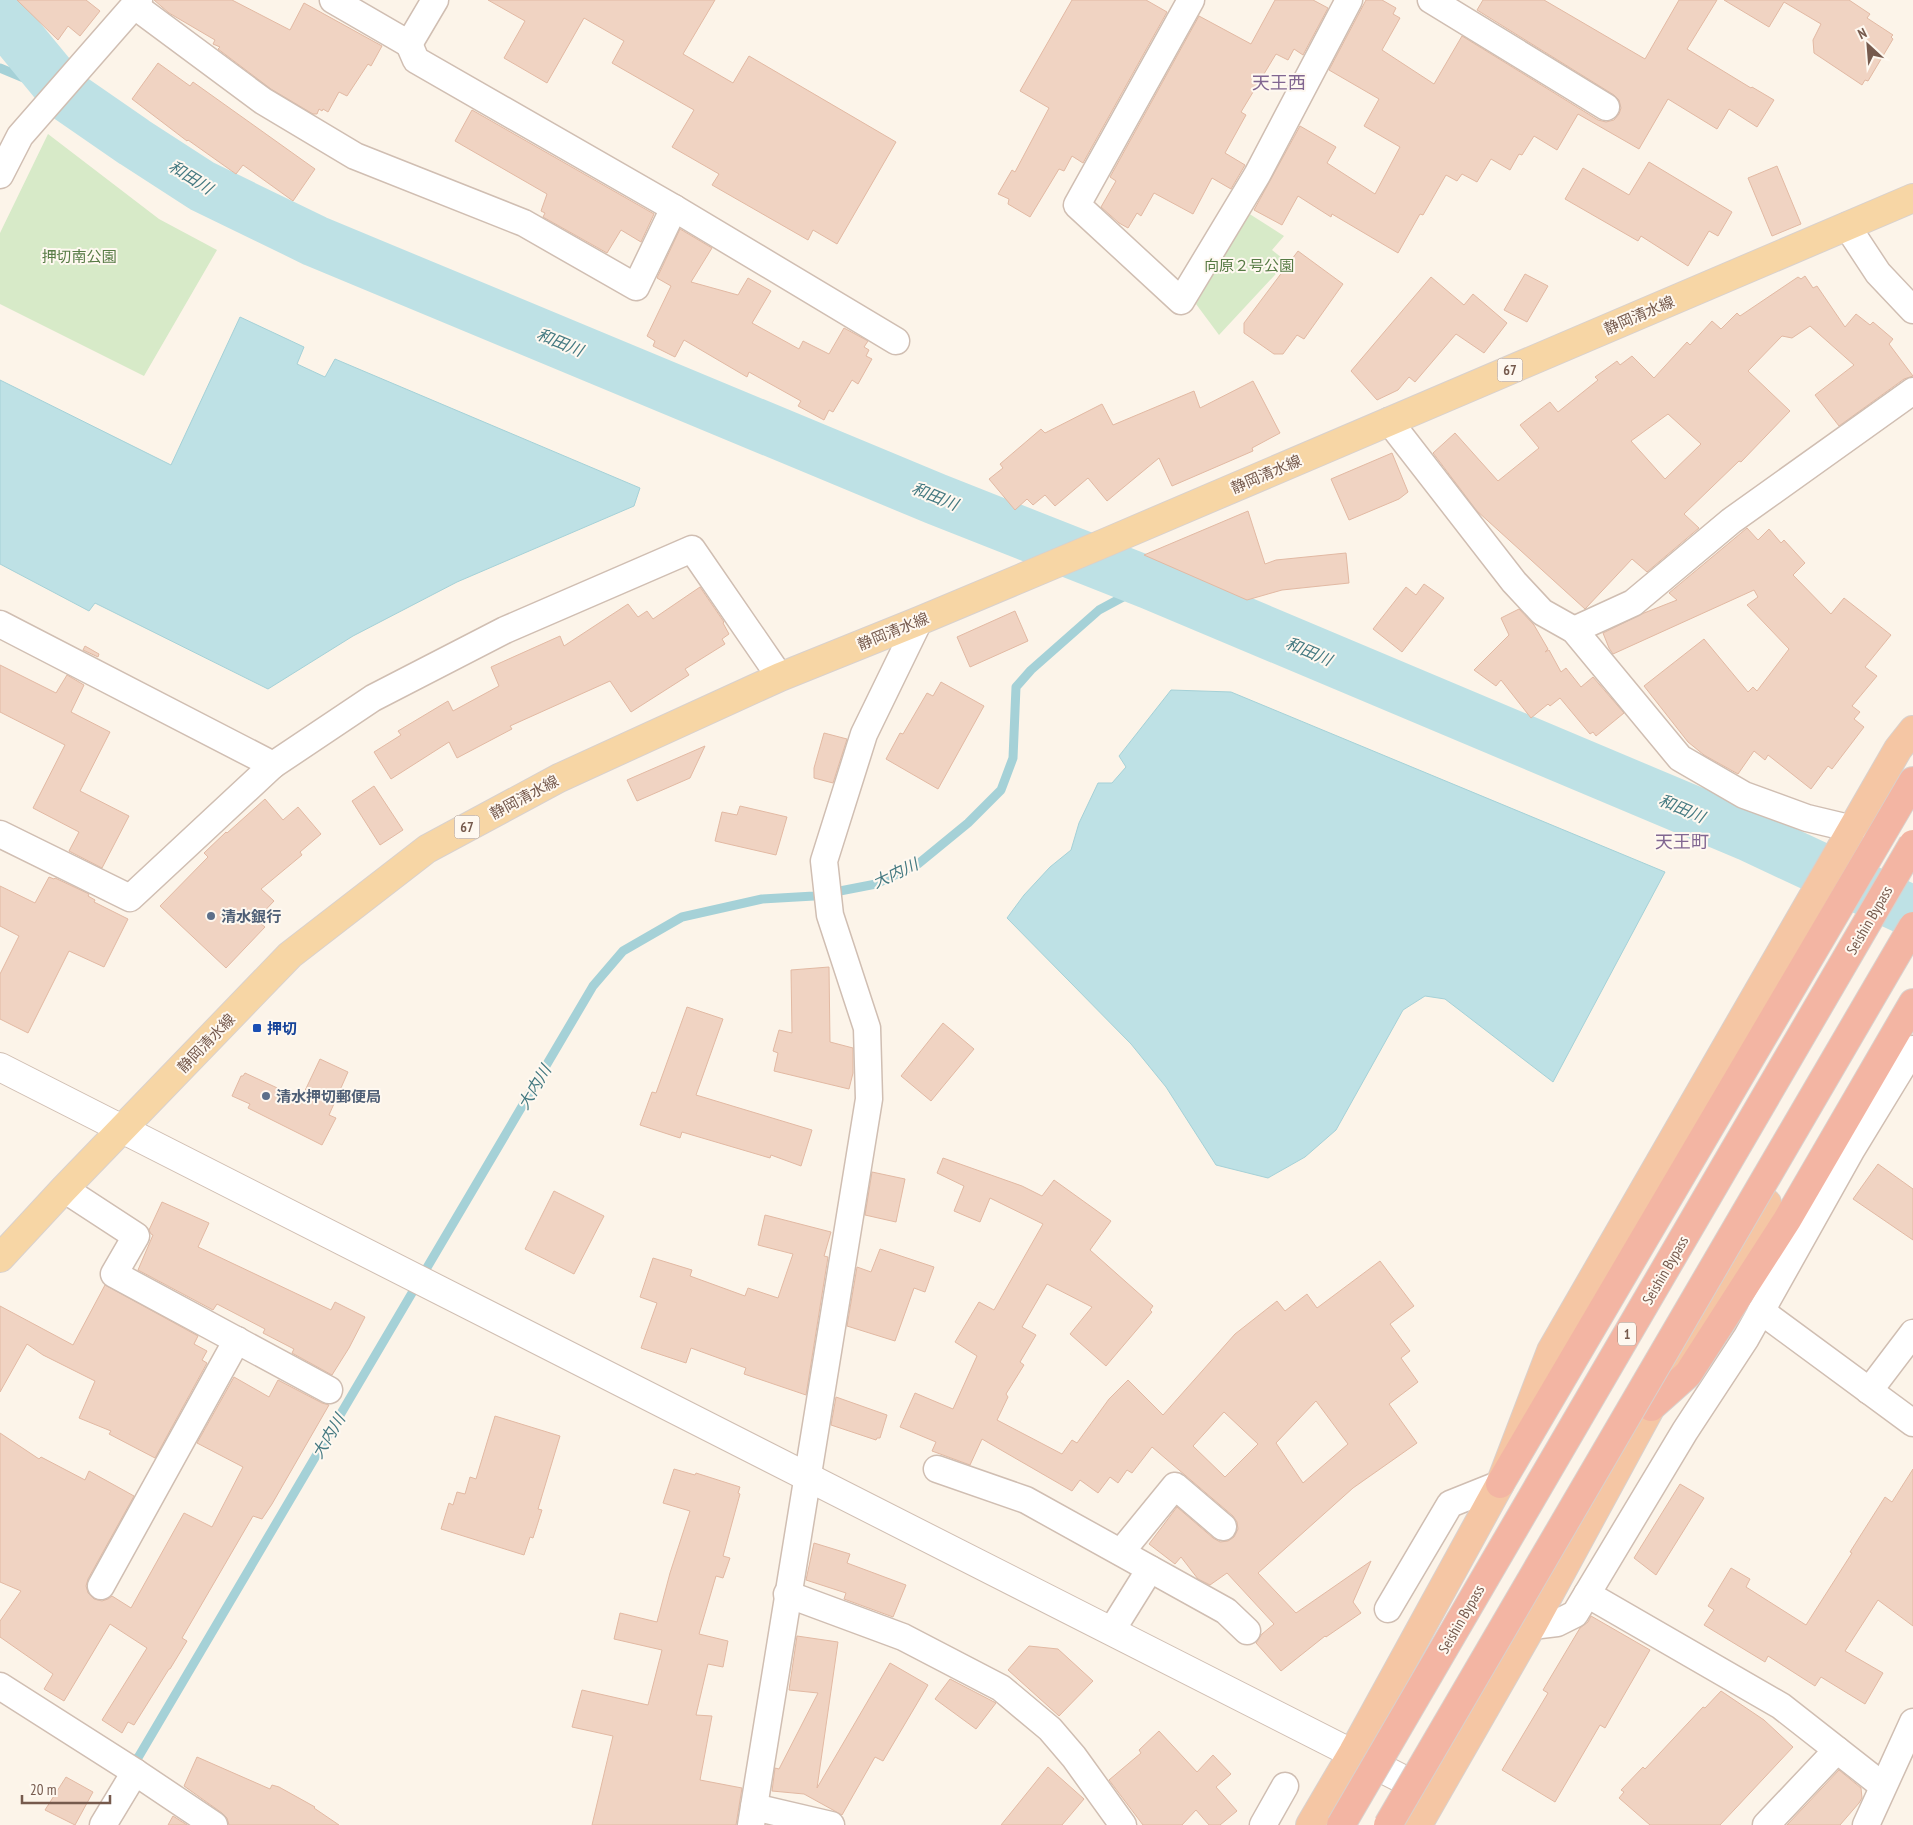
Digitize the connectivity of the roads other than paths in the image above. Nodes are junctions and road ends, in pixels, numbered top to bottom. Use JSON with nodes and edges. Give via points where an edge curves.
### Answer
{"nodes":[{"id":1,"x":333,"y":0,"type":"edge"},
{"id":2,"x":435,"y":0,"type":"edge"},
{"id":3,"x":1191,"y":0,"type":"edge"},
{"id":4,"x":1349,"y":0,"type":"edge"},
{"id":5,"x":1431,"y":0,"type":"edge"},
{"id":6,"x":137,"y":3,"type":"edge"},
{"id":7,"x":409,"y":44,"type":"junction"},
{"id":8,"x":1606,"y":107,"type":"dead end"},
{"id":9,"x":10,"y":131,"type":"edge"},
{"id":10,"x":0,"y":176,"type":"edge"},
{"id":11,"x":1913,"y":198,"type":"edge"},
{"id":12,"x":674,"y":208,"type":"junction"},
{"id":13,"x":1847,"y":226,"type":"junction"},
{"id":14,"x":1913,"y":310,"type":"edge"},
{"id":15,"x":896,"y":340,"type":"dead end"},
{"id":16,"x":1913,"y":391,"type":"edge"},
{"id":17,"x":1389,"y":421,"type":"junction"},
{"id":18,"x":919,"y":621,"type":"junction"},
{"id":19,"x":0,"y":624,"type":"edge"},
{"id":20,"x":1574,"y":630,"type":"junction"},
{"id":21,"x":780,"y":677,"type":"junction"},
{"id":22,"x":1913,"y":730,"type":"edge"},
{"id":23,"x":273,"y":765,"type":"junction"},
{"id":24,"x":1913,"y":781,"type":"edge"},
{"id":25,"x":1853,"y":829,"type":"junction"},
{"id":26,"x":0,"y":834,"type":"edge"},
{"id":27,"x":1913,"y":844,"type":"edge"},
{"id":28,"x":1913,"y":926,"type":"edge"},
{"id":29,"x":1913,"y":945,"type":"edge"},
{"id":30,"x":1913,"y":1003,"type":"edge"},
{"id":31,"x":1913,"y":1049,"type":"edge"},
{"id":32,"x":0,"y":1067,"type":"edge"},
{"id":33,"x":122,"y":1129,"type":"junction"},
{"id":34,"x":64,"y":1189,"type":"junction"},
{"id":35,"x":0,"y":1258,"type":"edge"},
{"id":36,"x":1761,"y":1311,"type":"junction"},
{"id":37,"x":1913,"y":1333,"type":"edge"},
{"id":38,"x":237,"y":1340,"type":"junction"},
{"id":39,"x":329,"y":1390,"type":"dead end"},
{"id":40,"x":1869,"y":1391,"type":"junction"},
{"id":41,"x":1651,"y":1407,"type":"junction"},
{"id":42,"x":1913,"y":1423,"type":"edge"},
{"id":43,"x":937,"y":1469,"type":"dead end"},
{"id":44,"x":807,"y":1476,"type":"junction"},
{"id":45,"x":1500,"y":1484,"type":"junction"},
{"id":46,"x":1223,"y":1527,"type":"dead end"},
{"id":47,"x":1121,"y":1552,"type":"junction"},
{"id":48,"x":1150,"y":1569,"type":"junction"},
{"id":49,"x":101,"y":1586,"type":"dead end"},
{"id":50,"x":788,"y":1594,"type":"junction"},
{"id":51,"x":1587,"y":1594,"type":"junction"},
{"id":52,"x":1388,"y":1609,"type":"dead end"},
{"id":53,"x":1532,"y":1626,"type":"junction"},
{"id":54,"x":1112,"y":1630,"type":"junction"},
{"id":55,"x":1247,"y":1631,"type":"dead end"},
{"id":56,"x":0,"y":1686,"type":"edge"},
{"id":57,"x":1913,"y":1722,"type":"edge"},
{"id":58,"x":1837,"y":1750,"type":"junction"},
{"id":59,"x":1352,"y":1752,"type":"junction"},
{"id":60,"x":135,"y":1772,"type":"junction"},
{"id":61,"x":1285,"y":1786,"type":"dead end"},
{"id":62,"x":1883,"y":1786,"type":"junction"},
{"id":63,"x":1436,"y":1795,"type":"junction"},
{"id":64,"x":752,"y":1816,"type":"edge"},
{"id":65,"x":102,"y":1825,"type":"edge"},
{"id":66,"x":214,"y":1825,"type":"edge"},
{"id":67,"x":831,"y":1825,"type":"edge"},
{"id":68,"x":1122,"y":1825,"type":"edge"},
{"id":69,"x":1263,"y":1825,"type":"edge"},
{"id":70,"x":1310,"y":1825,"type":"edge"},
{"id":71,"x":1341,"y":1825,"type":"edge"},
{"id":72,"x":1388,"y":1825,"type":"edge"},
{"id":73,"x":1418,"y":1825,"type":"edge"},
{"id":74,"x":1766,"y":1825,"type":"edge"},
{"id":75,"x":1866,"y":1825,"type":"edge"}],
"edges":[{"from":1,"to":7,"type":"street"},
{"from":2,"to":7,"type":"street"},
{"from":3,"to":4,"type":"street","via":[[1077,205],[1181,301],[1257,175]]},
{"from":5,"to":8,"type":"street"},
{"from":6,"to":9,"type":"street","via":[[52,100]]},
{"from":6,"to":12,"type":"street","via":[[262,101],[355,156],[524,223],[636,287]]},
{"from":7,"to":12,"type":"street","via":[[416,60]]},
{"from":9,"to":10,"type":"street"},
{"from":11,"to":13,"type":"main road","name":"静岡清水線","number":"67"},
{"from":12,"to":15,"type":"street"},
{"from":13,"to":14,"type":"street","via":[[1878,273]]},
{"from":13,"to":17,"type":"main road","name":"静岡清水線","number":"67"},
{"from":16,"to":20,"type":"street","via":[[1731,521],[1633,603]]},
{"from":17,"to":18,"type":"main road","name":"静岡清水線","number":"67"},
{"from":17,"to":20,"type":"street","via":[[1514,582],[1542,612]]},
{"from":18,"to":21,"type":"main road","name":"静岡清水線","number":"67"},
{"from":18,"to":44,"type":"street","via":[[864,734],[824,861],[830,915],[867,1028],[868,1099]]},
{"from":19,"to":23,"type":"street"},
{"from":20,"to":25,"type":"street","via":[[1680,758],[1744,795],[1807,818]]},
{"from":21,"to":23,"type":"street","via":[[692,549],[505,630],[372,698]]},
{"from":21,"to":33,"type":"main road","name":"静岡清水線","number":"67","via":[[559,778],[427,849],[290,955]]},
{"from":22,"to":25,"type":"highway","via":[[1898,749]]},
{"from":23,"to":26,"type":"street","via":[[130,898]]},
{"from":24,"to":45,"type":"highway"},
{"from":25,"to":45,"type":"highway","via":[[1551,1351]]},
{"from":27,"to":71,"type":"highway","name":"Seishin Bypass","number":"1","bridge":true},
{"from":28,"to":72,"type":"highway","bridge":true},
{"from":29,"to":41,"type":"highway"},
{"from":30,"to":41,"type":"highway","via":[[1787,1220],[1688,1374]]},
{"from":31,"to":36,"type":"street","via":[[1852,1149]]},
{"from":32,"to":33,"type":"street"},
{"from":33,"to":34,"type":"main road","name":"静岡清水線","number":"67"},
{"from":33,"to":44,"type":"street"},
{"from":34,"to":35,"type":"main road","name":"静岡清水線","number":"67"},
{"from":34,"to":38,"type":"street","via":[[136,1236],[114,1274]]},
{"from":36,"to":40,"type":"street"},
{"from":36,"to":51,"type":"street"},
{"from":37,"to":40,"type":"street"},
{"from":38,"to":39,"type":"street"},
{"from":38,"to":49,"type":"street"},
{"from":40,"to":42,"type":"street"},
{"from":41,"to":53,"type":"highway"},
{"from":43,"to":47,"type":"street","via":[[1026,1500]]},
{"from":44,"to":50,"type":"street"},
{"from":44,"to":54,"type":"street"},
{"from":45,"to":52,"type":"street","via":[[1450,1504]]},
{"from":45,"to":59,"type":"highway"},
{"from":46,"to":47,"type":"street","via":[[1175,1486]]},
{"from":47,"to":48,"type":"street"},
{"from":48,"to":54,"type":"street"},
{"from":48,"to":55,"type":"street","via":[[1226,1611]]},
{"from":50,"to":64,"type":"street"},
{"from":50,"to":68,"type":"street","via":[[903,1637],[1001,1688],[1074,1756]]},
{"from":51,"to":53,"type":"street","via":[[1575,1614],[1557,1623]]},
{"from":51,"to":58,"type":"street","via":[[1781,1706]]},
{"from":53,"to":63,"type":"highway"},
{"from":54,"to":59,"type":"street"},
{"from":56,"to":60,"type":"street"},
{"from":57,"to":62,"type":"street"},
{"from":58,"to":62,"type":"street"},
{"from":58,"to":74,"type":"street"},
{"from":59,"to":63,"type":"street"},
{"from":59,"to":70,"type":"highway"},
{"from":60,"to":65,"type":"street"},
{"from":60,"to":66,"type":"street"},
{"from":61,"to":69,"type":"street"},
{"from":62,"to":75,"type":"street"},
{"from":63,"to":73,"type":"highway"},
{"from":64,"to":67,"type":"street"}]}
